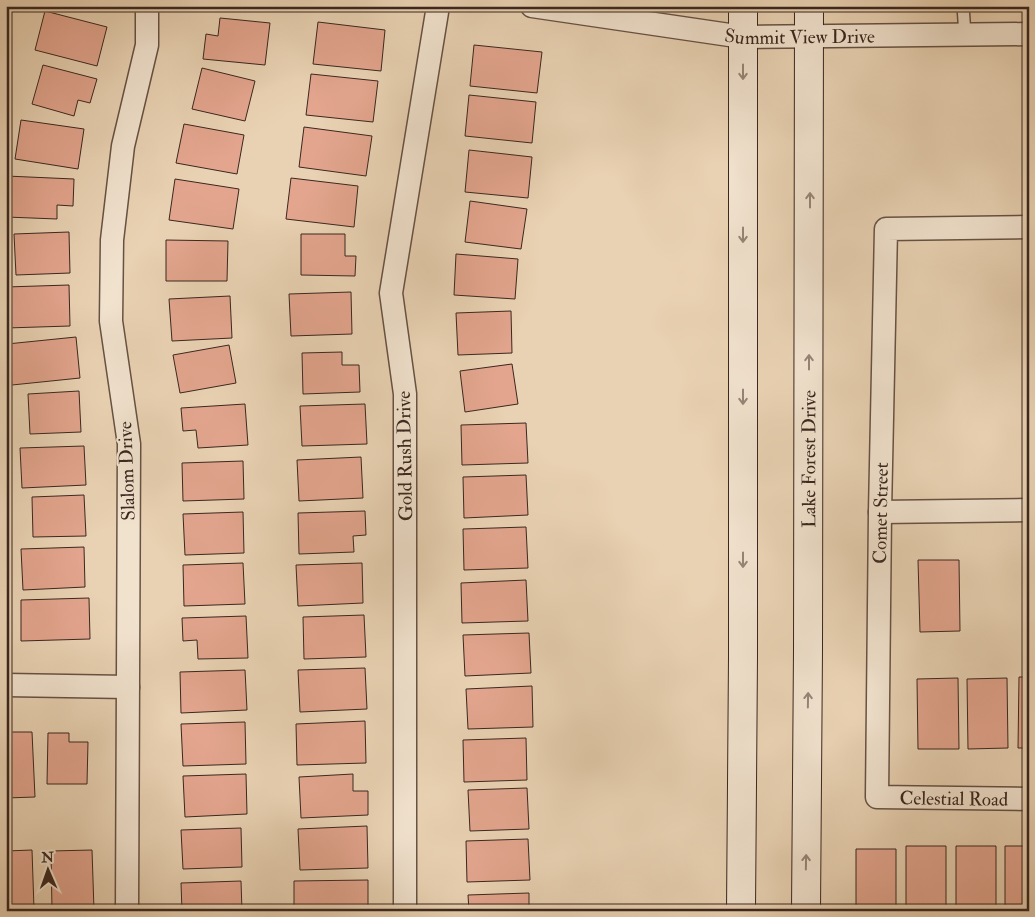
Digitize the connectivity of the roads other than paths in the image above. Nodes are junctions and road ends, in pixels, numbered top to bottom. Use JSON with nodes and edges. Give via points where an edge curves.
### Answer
{"nodes":[{"id":1,"x":147,"y":6,"type":"edge"},
{"id":2,"x":438,"y":6,"type":"edge"},
{"id":3,"x":532,"y":6,"type":"edge"},
{"id":4,"x":742,"y":6,"type":"edge"},
{"id":5,"x":809,"y":6,"type":"edge"},
{"id":6,"x":963,"y":6,"type":"edge"},
{"id":7,"x":571,"y":9,"type":"edge"},
{"id":8,"x":1029,"y":34,"type":"edge"},
{"id":9,"x":965,"y":35,"type":"junction"},
{"id":10,"x":743,"y":37,"type":"junction"},
{"id":11,"x":810,"y":37,"type":"junction"},
{"id":12,"x":1029,"y":227,"type":"edge"},
{"id":13,"x":1029,"y":510,"type":"edge"},
{"id":14,"x":880,"y":512,"type":"junction"},
{"id":15,"x":6,"y":685,"type":"edge"},
{"id":16,"x":128,"y":687,"type":"junction"},
{"id":17,"x":877,"y":797,"type":"joint"},
{"id":18,"x":1029,"y":798,"type":"edge"},
{"id":19,"x":127,"y":911,"type":"edge"},
{"id":20,"x":405,"y":911,"type":"edge"},
{"id":21,"x":741,"y":911,"type":"edge"},
{"id":22,"x":806,"y":911,"type":"edge"}],
"edges":[{"from":1,"to":16,"type":"street","name":"Slalom Drive","via":[[147,44],[123,146],[112,240],[111,321],[129,444]]},
{"from":2,"to":20,"type":"street","name":"Gold Rush Drive","via":[[391,293],[405,394]]},
{"from":3,"to":7,"type":"street","name":"Summit View Drive"},
{"from":4,"to":10,"type":"main road"},
{"from":5,"to":11,"type":"main road","name":"Lake Forest Drive"},
{"from":6,"to":9,"type":"lane"},
{"from":7,"to":10,"type":"street","name":"Summit View Drive"},
{"from":8,"to":9,"type":"street","name":"Summit View Drive"},
{"from":9,"to":11,"type":"street","name":"Summit View Drive"},
{"from":10,"to":11,"type":"street","name":"Summit View Drive"},
{"from":10,"to":21,"type":"main road","one_way":true},
{"from":22,"to":11,"type":"main road","name":"Lake Forest Drive","one_way":true},
{"from":12,"to":14,"type":"street","name":"Comet Street","via":[[886,229]]},
{"from":13,"to":14,"type":"street"},
{"from":14,"to":17,"type":"street","name":"Comet Street"},
{"from":15,"to":16,"type":"street"},
{"from":16,"to":19,"type":"street","name":"Slalom Drive"},
{"from":17,"to":18,"type":"street","name":"Celestial Road"}]}
